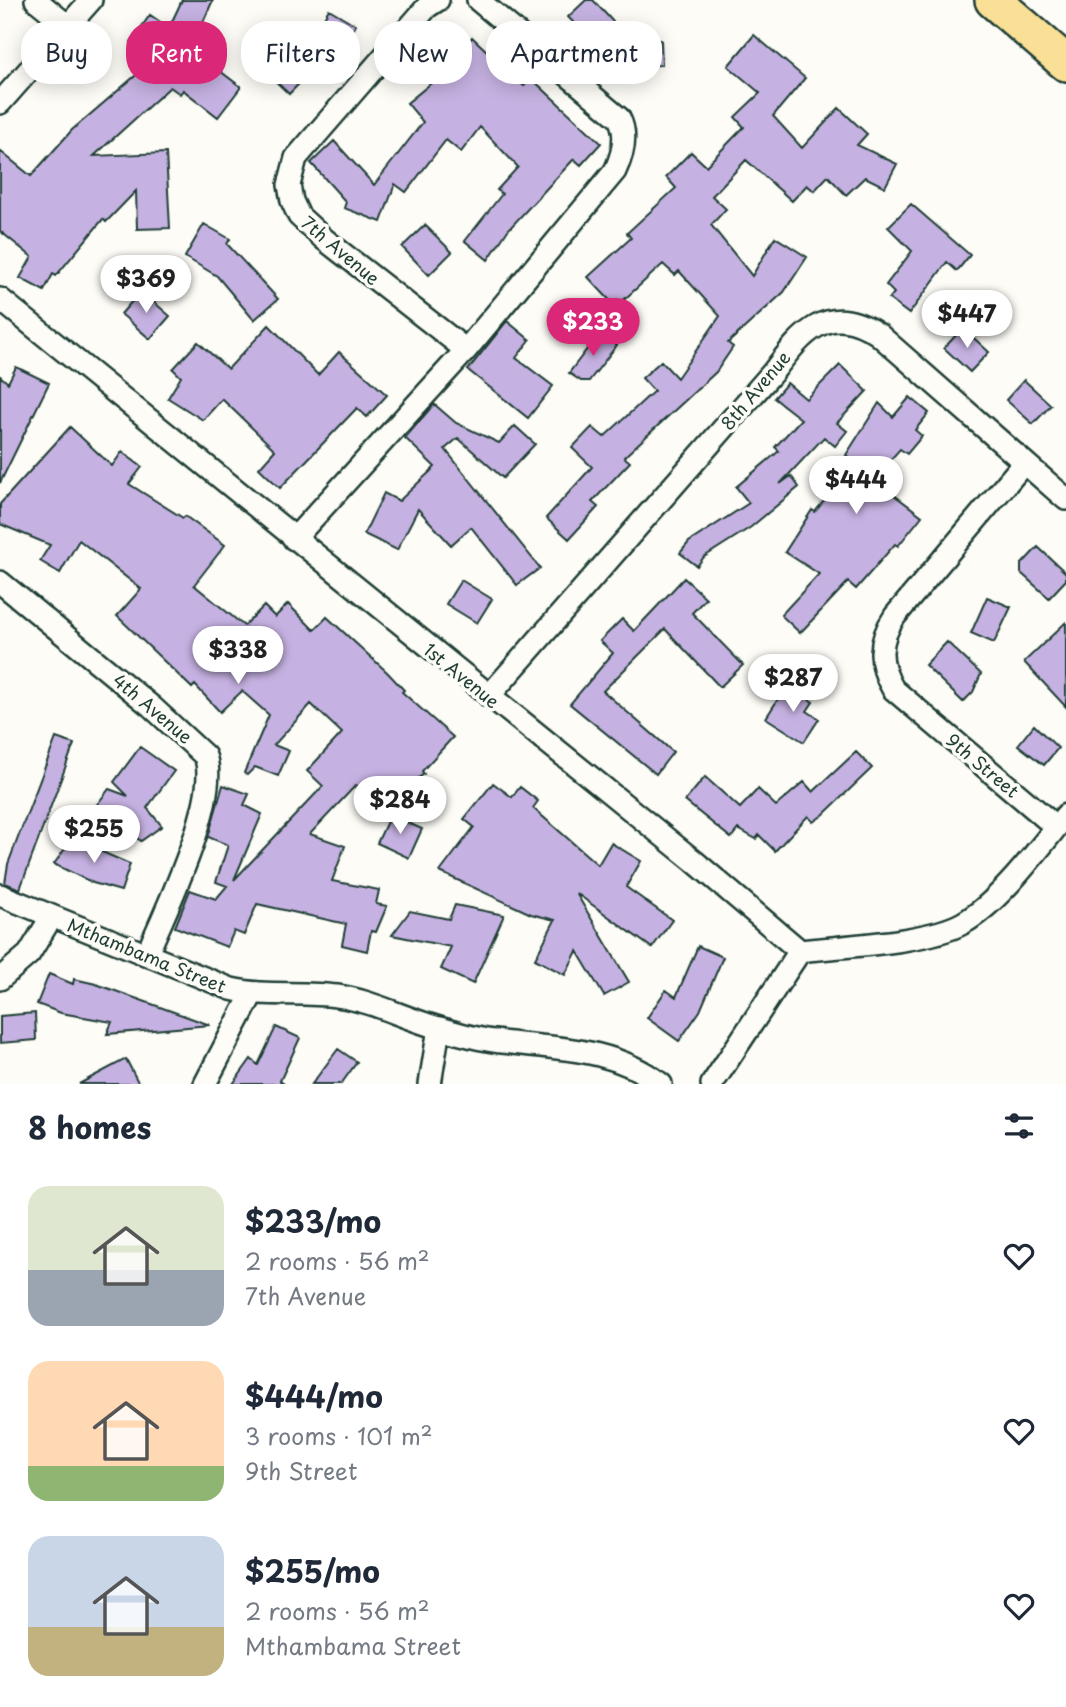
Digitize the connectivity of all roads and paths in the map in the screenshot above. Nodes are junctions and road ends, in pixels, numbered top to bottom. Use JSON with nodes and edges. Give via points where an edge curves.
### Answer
{"nodes":[{"id":1,"x":36,"y":0,"type":"edge"},
{"id":2,"x":91,"y":0,"type":"edge"},
{"id":3,"x":438,"y":0,"type":"edge"},
{"id":4,"x":478,"y":0,"type":"edge"},
{"id":5,"x":993,"y":0,"type":"edge"},
{"id":6,"x":62,"y":21,"type":"edge"},
{"id":7,"x":72,"y":21,"type":"edge"},
{"id":8,"x":1066,"y":63,"type":"edge"},
{"id":9,"x":21,"y":79,"type":"edge"},
{"id":10,"x":0,"y":103,"type":"edge"},
{"id":11,"x":0,"y":299,"type":"edge"},
{"id":12,"x":466,"y":350,"type":"junction"},
{"id":13,"x":1024,"y":463,"type":"junction"},
{"id":14,"x":1066,"y":499,"type":"edge"},
{"id":15,"x":295,"y":539,"type":"junction"},
{"id":16,"x":0,"y":582,"type":"edge"},
{"id":17,"x":489,"y":696,"type":"junction"},
{"id":18,"x":1061,"y":821,"type":"edge"},
{"id":19,"x":0,"y":895,"type":"edge"},
{"id":20,"x":52,"y":916,"type":"junction"},
{"id":21,"x":800,"y":951,"type":"junction"},
{"id":22,"x":147,"y":954,"type":"junction"},
{"id":23,"x":0,"y":979,"type":"edge"},
{"id":24,"x":252,"y":994,"type":"junction"},
{"id":25,"x":439,"y":1028,"type":"junction"},
{"id":26,"x":205,"y":1084,"type":"edge"},
{"id":27,"x":430,"y":1084,"type":"edge"},
{"id":28,"x":661,"y":1084,"type":"edge"},
{"id":29,"x":712,"y":1084,"type":"edge"}],
"edges":[{"from":1,"to":6,"type":"street"},
{"from":2,"to":7,"type":"street"},
{"from":3,"to":12,"type":"street","name":"7th Avenue","via":[[427,7],[296,158],[289,186],[299,216]]},
{"from":4,"to":12,"type":"street","via":[[605,104],[619,118],[624,140],[615,171]]},
{"from":5,"to":8,"type":"highway"},
{"from":9,"to":10,"type":"street"},
{"from":11,"to":15,"type":"street","name":"1st Avenue"},
{"from":12,"to":15,"type":"street"},
{"from":13,"to":14,"type":"street","name":"8th Avenue"},
{"from":13,"to":17,"type":"street","name":"8th Avenue","via":[[878,334],[850,321],[819,324],[797,339]]},
{"from":13,"to":18,"type":"street","name":"9th Street","via":[[895,616],[885,630],[881,652],[893,689]]},
{"from":15,"to":17,"type":"street","name":"1st Avenue"},
{"from":16,"to":22,"type":"street","name":"4th Avenue","via":[[161,714],[205,756],[208,789],[180,878]]},
{"from":17,"to":21,"type":"street","name":"1st Avenue"},
{"from":18,"to":21,"type":"street","name":"9th Street","via":[[1019,873],[963,923],[929,933]]},
{"from":19,"to":20,"type":"street","name":"Mthambama Street"},
{"from":20,"to":22,"type":"street","name":"Mthambama Street"},
{"from":20,"to":23,"type":"street","via":[[29,954]]},
{"from":21,"to":29,"type":"street"},
{"from":22,"to":24,"type":"street","name":"Mthambama Street"},
{"from":24,"to":25,"type":"street","name":"Mthambama Street","via":[[357,999]]},
{"from":24,"to":26,"type":"street"},
{"from":25,"to":27,"type":"street"},
{"from":25,"to":28,"type":"street","name":"Mthambama Street","via":[[491,1041],[601,1054],[631,1064]]}]}
